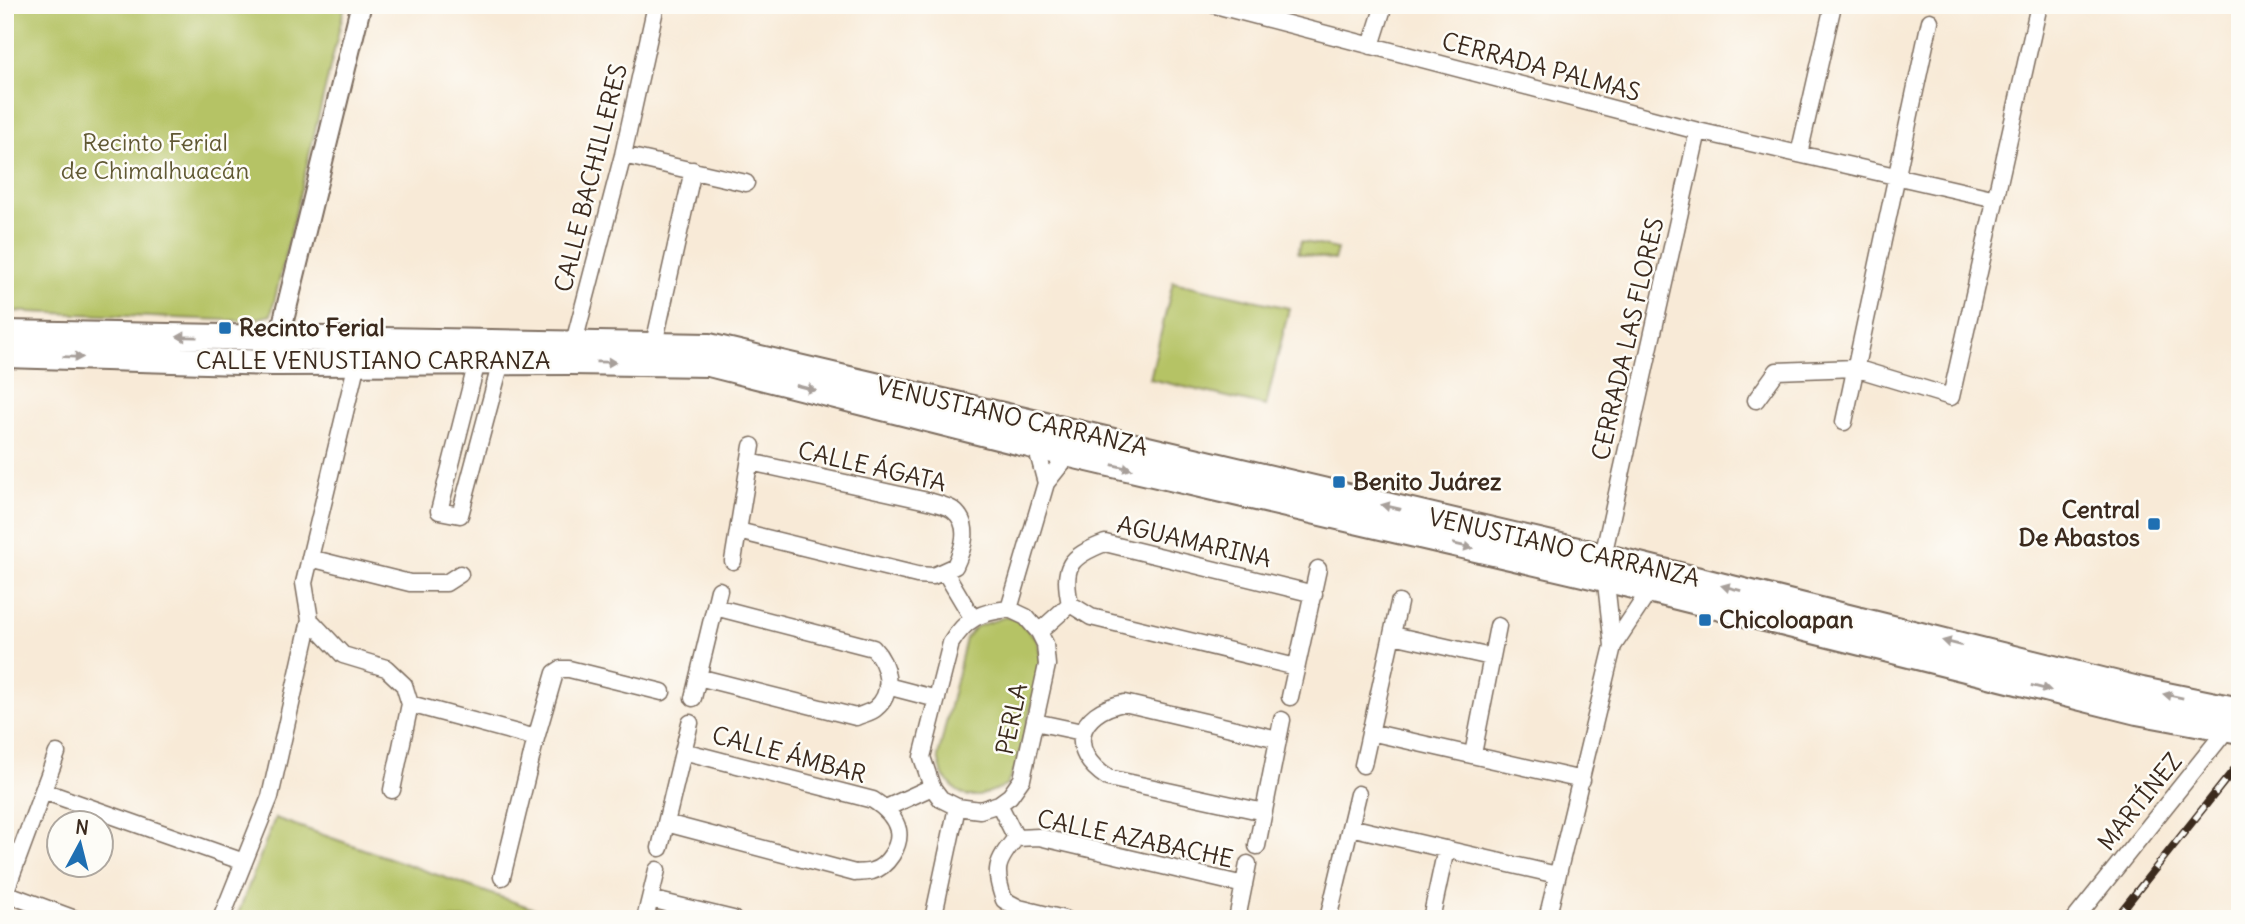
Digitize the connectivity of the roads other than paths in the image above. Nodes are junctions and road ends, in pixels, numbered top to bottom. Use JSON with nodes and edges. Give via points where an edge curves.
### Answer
{"nodes":[{"id":1,"x":361,"y":5,"type":"edge"},
{"id":2,"x":656,"y":5,"type":"edge"},
{"id":3,"x":1215,"y":5,"type":"edge"},
{"id":4,"x":1384,"y":5,"type":"edge"},
{"id":5,"x":1833,"y":5,"type":"edge"},
{"id":6,"x":2039,"y":5,"type":"edge"},
{"id":7,"x":1930,"y":21,"type":"dead end"},
{"id":8,"x":1371,"y":47,"type":"junction"},
{"id":9,"x":1698,"y":131,"type":"junction"},
{"id":10,"x":1799,"y":154,"type":"junction"},
{"id":11,"x":623,"y":155,"type":"junction"},
{"id":12,"x":693,"y":170,"type":"junction"},
{"id":13,"x":1896,"y":177,"type":"junction"},
{"id":14,"x":746,"y":183,"type":"dead end"},
{"id":15,"x":1996,"y":200,"type":"junction"},
{"id":16,"x":5,"y":333,"type":"edge"},
{"id":17,"x":278,"y":339,"type":"junction"},
{"id":18,"x":654,"y":344,"type":"junction"},
{"id":19,"x":360,"y":351,"type":"junction"},
{"id":20,"x":572,"y":352,"type":"junction"},
{"id":21,"x":5,"y":355,"type":"edge"},
{"id":22,"x":736,"y":358,"type":"junction"},
{"id":23,"x":489,"y":362,"type":"junction"},
{"id":24,"x":272,"y":363,"type":"junction"},
{"id":25,"x":1855,"y":368,"type":"junction"},
{"id":26,"x":1756,"y":400,"type":"dead end"},
{"id":27,"x":467,"y":404,"type":"junction"},
{"id":28,"x":488,"y":409,"type":"junction"},
{"id":29,"x":1844,"y":422,"type":"dead end"},
{"id":30,"x":1034,"y":435,"type":"junction"},
{"id":31,"x":1075,"y":445,"type":"junction"},
{"id":32,"x":1045,"y":483,"type":"junction"},
{"id":33,"x":738,"y":531,"type":"junction"},
{"id":34,"x":310,"y":558,"type":"junction"},
{"id":35,"x":733,"y":561,"type":"dead end"},
{"id":36,"x":1604,"y":568,"type":"junction"},
{"id":37,"x":1318,"y":569,"type":"dead end"},
{"id":38,"x":945,"y":572,"type":"junction"},
{"id":39,"x":460,"y":574,"type":"dead end"},
{"id":40,"x":1656,"y":580,"type":"junction"},
{"id":41,"x":719,"y":590,"type":"dead end"},
{"id":42,"x":1314,"y":594,"type":"junction"},
{"id":43,"x":1399,"y":603,"type":"dead end"},
{"id":44,"x":1070,"y":604,"type":"junction"},
{"id":45,"x":715,"y":607,"type":"junction"},
{"id":46,"x":1009,"y":609,"type":"junction"},
{"id":47,"x":973,"y":619,"type":"junction"},
{"id":48,"x":310,"y":620,"type":"junction"},
{"id":49,"x":1498,"y":626,"type":"dead end"},
{"id":50,"x":1040,"y":632,"type":"junction"},
{"id":51,"x":1393,"y":635,"type":"junction"},
{"id":52,"x":1613,"y":646,"type":"junction"},
{"id":53,"x":1491,"y":657,"type":"junction"},
{"id":54,"x":1296,"y":667,"type":"junction"},
{"id":55,"x":698,"y":677,"type":"junction"},
{"id":56,"x":887,"y":686,"type":"junction"},
{"id":57,"x":662,"y":692,"type":"dead end"},
{"id":58,"x":1290,"y":697,"type":"dead end"},
{"id":59,"x":693,"y":698,"type":"dead end"},
{"id":60,"x":937,"y":699,"type":"junction"},
{"id":61,"x":411,"y":704,"type":"junction"},
{"id":62,"x":1282,"y":720,"type":"dead end"},
{"id":63,"x":2237,"y":721,"type":"edge"},
{"id":64,"x":1035,"y":722,"type":"junction"},
{"id":65,"x":690,"y":723,"type":"dead end"},
{"id":66,"x":1082,"y":732,"type":"junction"},
{"id":67,"x":1370,"y":733,"type":"junction"},
{"id":68,"x":536,"y":738,"type":"junction"},
{"id":69,"x":1278,"y":739,"type":"junction"},
{"id":70,"x":683,"y":751,"type":"junction"},
{"id":71,"x":57,"y":753,"type":"dead end"},
{"id":72,"x":1473,"y":754,"type":"junction"},
{"id":73,"x":1363,"y":765,"type":"dead end"},
{"id":74,"x":1582,"y":780,"type":"junction"},
{"id":75,"x":932,"y":787,"type":"junction"},
{"id":76,"x":43,"y":790,"type":"junction"},
{"id":77,"x":392,"y":790,"type":"dead end"},
{"id":78,"x":1358,"y":794,"type":"dead end"},
{"id":79,"x":999,"y":804,"type":"junction"},
{"id":80,"x":957,"y":807,"type":"junction"},
{"id":81,"x":886,"y":808,"type":"junction"},
{"id":82,"x":1264,"y":812,"type":"junction"},
{"id":83,"x":666,"y":823,"type":"junction"},
{"id":84,"x":1350,"y":827,"type":"junction"},
{"id":85,"x":1016,"y":838,"type":"junction"},
{"id":86,"x":1257,"y":846,"type":"dead end"},
{"id":87,"x":660,"y":848,"type":"dead end"},
{"id":88,"x":1446,"y":849,"type":"junction"},
{"id":89,"x":244,"y":862,"type":"junction"},
{"id":90,"x":1248,"y":864,"type":"dead end"},
{"id":91,"x":657,"y":870,"type":"dead end"},
{"id":92,"x":1558,"y":875,"type":"junction"},
{"id":93,"x":502,"y":877,"type":"dead end"},
{"id":94,"x":1244,"y":885,"type":"junction"},
{"id":95,"x":5,"y":893,"type":"edge"},
{"id":96,"x":650,"y":899,"type":"junction"},
{"id":97,"x":75,"y":919,"type":"edge"},
{"id":98,"x":221,"y":919,"type":"edge"},
{"id":99,"x":645,"y":919,"type":"edge"},
{"id":100,"x":733,"y":919,"type":"edge"},
{"id":101,"x":933,"y":919,"type":"edge"},
{"id":102,"x":1064,"y":919,"type":"edge"},
{"id":103,"x":1237,"y":919,"type":"edge"},
{"id":104,"x":1328,"y":919,"type":"edge"},
{"id":105,"x":1431,"y":919,"type":"edge"},
{"id":106,"x":1547,"y":919,"type":"edge"},
{"id":107,"x":2075,"y":919,"type":"edge"}],
"edges":[{"from":1,"to":17,"type":"street"},
{"from":2,"to":11,"type":"street","name":"CALLE BACHILLERES"},
{"from":3,"to":8,"type":"street","name":"CERRADA PALMAS"},
{"from":4,"to":8,"type":"street"},
{"from":5,"to":10,"type":"street"},
{"from":6,"to":15,"type":"street"},
{"from":7,"to":13,"type":"street"},
{"from":8,"to":9,"type":"street","name":"CERRADA PALMAS"},
{"from":9,"to":10,"type":"street","name":"CERRADA PALMAS"},
{"from":9,"to":36,"type":"street","name":"CERRADA LAS FLORES"},
{"from":10,"to":13,"type":"street","name":"CERRADA PALMAS"},
{"from":11,"to":12,"type":"street"},
{"from":11,"to":20,"type":"street","name":"CALLE BACHILLERES"},
{"from":12,"to":14,"type":"street"},
{"from":12,"to":18,"type":"street"},
{"from":13,"to":15,"type":"street","name":"CERRADA PALMAS"},
{"from":13,"to":25,"type":"street"},
{"from":15,"to":25,"type":"street","via":[[1951,397]]},
{"from":17,"to":16,"type":"main road","name":"CALLE VENUSTIANO CARRANZA","one_way":true},
{"from":17,"to":19,"type":"main road","name":"CALLE VENUSTIANO CARRANZA"},
{"from":17,"to":24,"type":"street"},
{"from":18,"to":20,"type":"main road","name":"CALLE VENUSTIANO CARRANZA"},
{"from":18,"to":22,"type":"main road","name":"CALLE VENUSTIANO CARRANZA","via":[[709,346]]},
{"from":19,"to":20,"type":"main road","name":"CALLE VENUSTIANO CARRANZA"},
{"from":19,"to":23,"type":"main road","name":"CALLE VENUSTIANO CARRANZA"},
{"from":19,"to":24,"type":"main road","name":"CALLE VENUSTIANO CARRANZA"},
{"from":19,"to":34,"type":"street"},
{"from":20,"to":22,"type":"main road","name":"CALLE VENUSTIANO CARRANZA","one_way":true,"via":[[709,364]]},
{"from":20,"to":23,"type":"main road","name":"CALLE VENUSTIANO CARRANZA"},
{"from":21,"to":24,"type":"main road","name":"CALLE VENUSTIANO CARRANZA","one_way":true},
{"from":22,"to":30,"type":"main road","name":"VENUSTIANO CARRANZA"},
{"from":23,"to":27,"type":"street"},
{"from":23,"to":28,"type":"street"},
{"from":25,"to":26,"type":"street","via":[[1777,371]]},
{"from":25,"to":29,"type":"street"},
{"from":27,"to":28,"type":"street"},
{"from":27,"to":28,"type":"street","via":[[439,511],[460,516]]},
{"from":30,"to":31,"type":"main road","name":"VENUSTIANO CARRANZA"},
{"from":30,"to":32,"type":"street"},
{"from":31,"to":32,"type":"street"},
{"from":31,"to":36,"type":"main road","name":"VENUSTIANO CARRANZA"},
{"from":32,"to":46,"type":"street"},
{"from":33,"to":35,"type":"street"},
{"from":33,"to":38,"type":"street","via":[[917,575]]},
{"from":33,"to":38,"type":"street","name":"CALLE ÁGATA","via":[[751,454],[952,509],[962,521],[965,536],[955,566]]},
{"from":34,"to":39,"type":"street","via":[[410,583],[446,583]]},
{"from":34,"to":48,"type":"street","via":[[304,583]]},
{"from":36,"to":40,"type":"main road","name":"VENUSTIANO CARRANZA"},
{"from":36,"to":52,"type":"street","name":"CERRADA LAS FLORES"},
{"from":37,"to":42,"type":"street"},
{"from":38,"to":47,"type":"street"},
{"from":40,"to":52,"type":"street"},
{"from":40,"to":63,"type":"main road","name":"VENUSTIANO CARRANZA","via":[[2137,712]]},
{"from":41,"to":45,"type":"street"},
{"from":42,"to":44,"type":"street","name":"AGUAMARINA","via":[[1105,543],[1075,556],[1066,574]]},
{"from":42,"to":54,"type":"street"},
{"from":43,"to":51,"type":"street"},
{"from":44,"to":50,"type":"street"},
{"from":44,"to":54,"type":"street","via":[[1091,617]]},
{"from":45,"to":55,"type":"street"},
{"from":45,"to":56,"type":"street","via":[[873,649],[887,669]]},
{"from":46,"to":47,"type":"street"},
{"from":46,"to":50,"type":"street","via":[[1026,617]]},
{"from":47,"to":60,"type":"street","via":[[951,643]]},
{"from":48,"to":61,"type":"street","via":[[343,655],[386,668],[404,685]]},
{"from":48,"to":89,"type":"street","via":[[270,797]]},
{"from":49,"to":53,"type":"street"},
{"from":50,"to":64,"type":"street","name":"PERLA","via":[[1047,665]]},
{"from":51,"to":53,"type":"street"},
{"from":51,"to":67,"type":"street"},
{"from":52,"to":74,"type":"street"},
{"from":53,"to":72,"type":"street"},
{"from":54,"to":58,"type":"street"},
{"from":55,"to":56,"type":"street","via":[[856,717],[874,710]]},
{"from":55,"to":59,"type":"street"},
{"from":56,"to":60,"type":"street"},
{"from":57,"to":68,"type":"street","via":[[561,669],[555,673]]},
{"from":60,"to":75,"type":"street","via":[[922,757]]},
{"from":61,"to":68,"type":"street"},
{"from":61,"to":77,"type":"street"},
{"from":62,"to":69,"type":"street"},
{"from":63,"to":107,"type":"street","name":"MARTÍNEZ"},
{"from":64,"to":66,"type":"street"},
{"from":64,"to":79,"type":"street","name":"PERLA","via":[[1022,779]]},
{"from":65,"to":70,"type":"street"},
{"from":66,"to":69,"type":"street","via":[[1105,707],[1124,703]]},
{"from":66,"to":82,"type":"street","via":[[1083,755],[1108,778]]},
{"from":67,"to":72,"type":"street"},
{"from":67,"to":73,"type":"street"},
{"from":68,"to":93,"type":"street"},
{"from":69,"to":82,"type":"street"},
{"from":70,"to":81,"type":"street","name":"CALLE ÁMBAR","via":[[873,800]]},
{"from":70,"to":83,"type":"street"},
{"from":71,"to":76,"type":"street"},
{"from":72,"to":74,"type":"street"},
{"from":74,"to":92,"type":"street"},
{"from":75,"to":80,"type":"street","via":[[941,799]]},
{"from":75,"to":81,"type":"street"},
{"from":76,"to":89,"type":"street"},
{"from":76,"to":95,"type":"street"},
{"from":78,"to":84,"type":"street"},
{"from":79,"to":80,"type":"street","via":[[980,810]]},
{"from":79,"to":85,"type":"street","name":"CALLE AZABACHE"},
{"from":80,"to":101,"type":"street"},
{"from":81,"to":83,"type":"street","name":"CALLE ÁMBAR","via":[[898,831],[895,849],[887,864],[855,873]]},
{"from":82,"to":86,"type":"street"},
{"from":83,"to":87,"type":"street"},
{"from":84,"to":88,"type":"street"},
{"from":84,"to":104,"type":"street"},
{"from":85,"to":94,"type":"street","name":"CALLE AZABACHE","via":[[1039,837]]},
{"from":85,"to":102,"type":"street","name":"CALLE AZABACHE","via":[[1003,853],[996,875],[1004,900]]},
{"from":88,"to":92,"type":"street"},
{"from":88,"to":105,"type":"street"},
{"from":89,"to":98,"type":"street"},
{"from":90,"to":94,"type":"street"},
{"from":91,"to":96,"type":"street"},
{"from":92,"to":106,"type":"street"},
{"from":94,"to":103,"type":"street"},
{"from":95,"to":97,"type":"street"},
{"from":96,"to":99,"type":"street"},
{"from":96,"to":100,"type":"street"}]}
